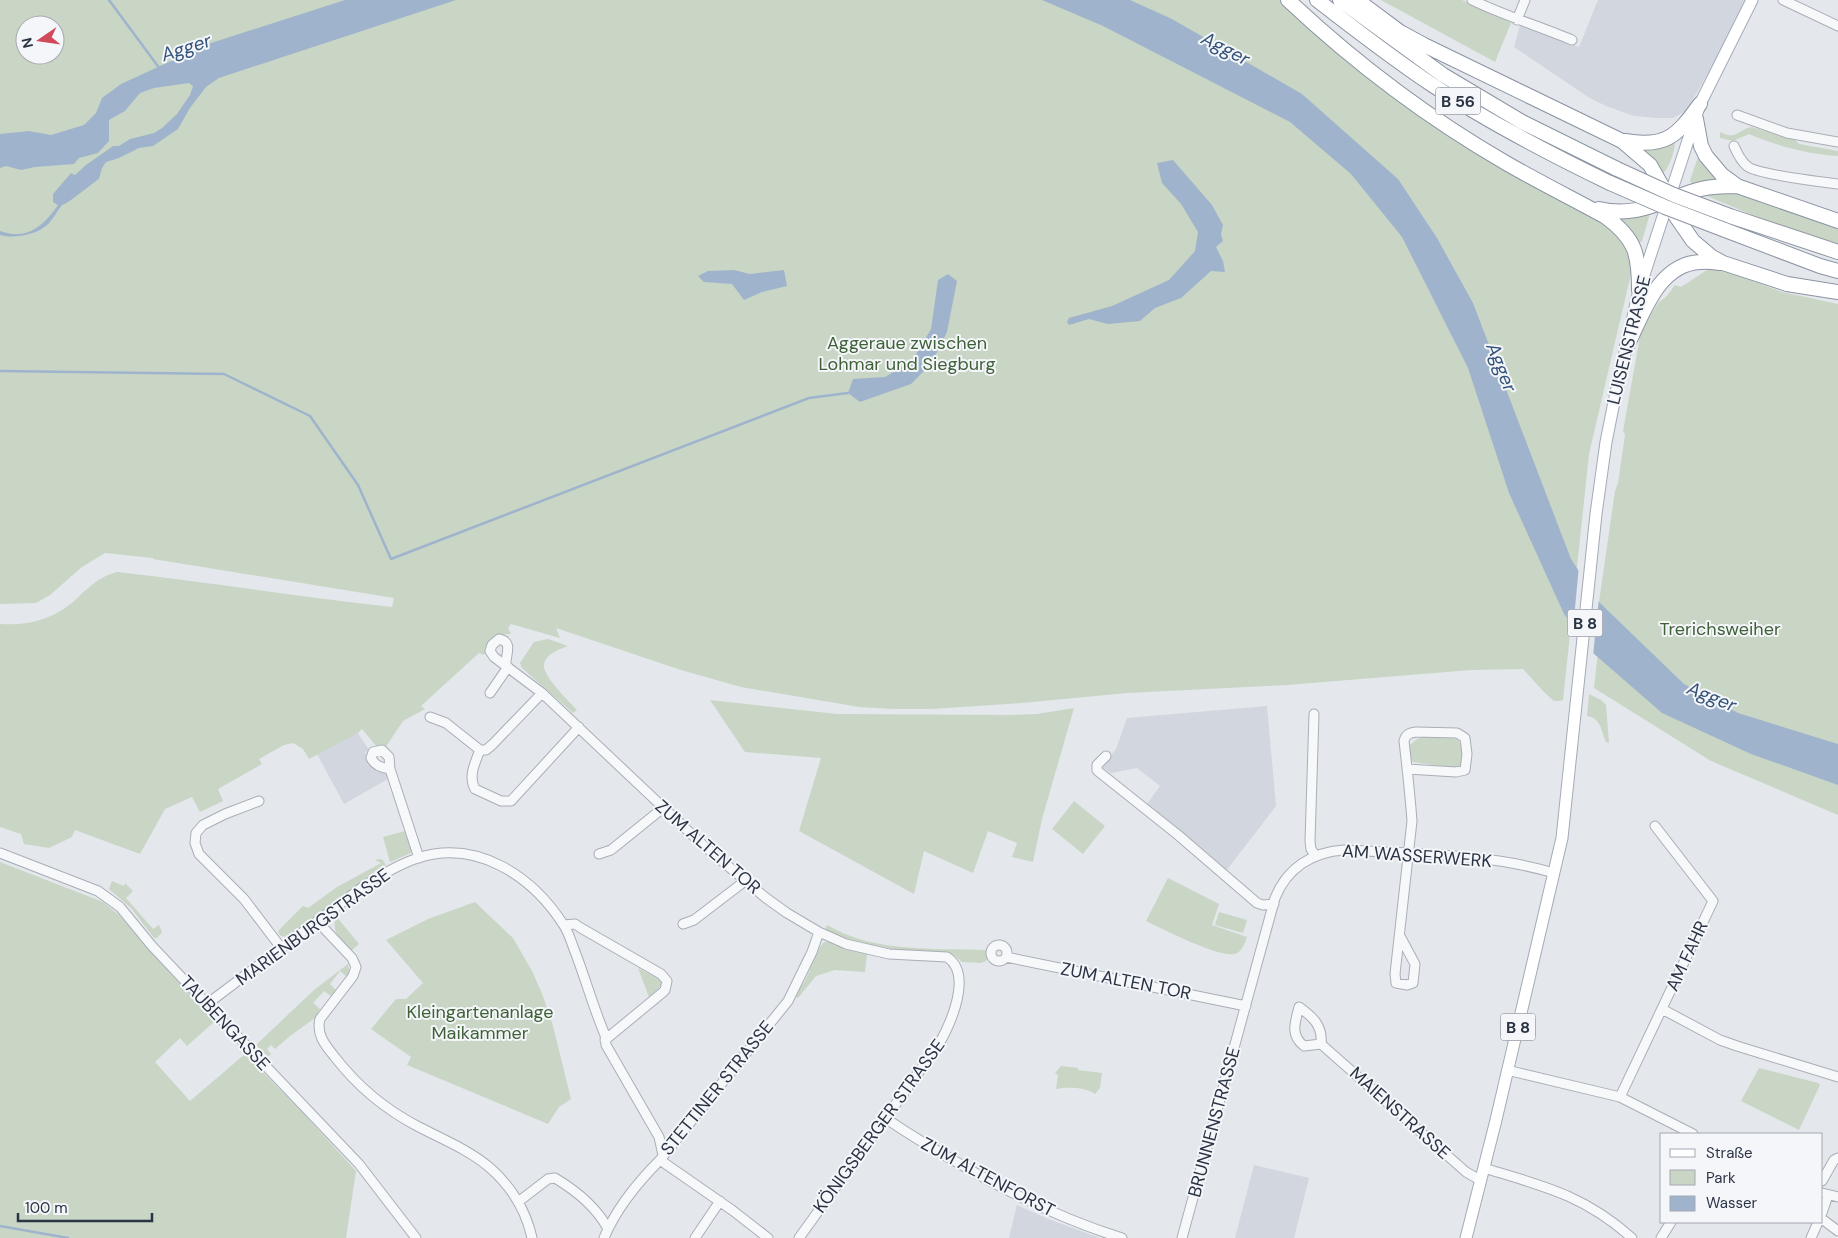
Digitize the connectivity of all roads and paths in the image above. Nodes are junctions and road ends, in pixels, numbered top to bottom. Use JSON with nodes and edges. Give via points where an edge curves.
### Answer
{"nodes":[{"id":1,"x":1288,"y":0,"type":"edge"},
{"id":2,"x":1317,"y":0,"type":"edge"},
{"id":3,"x":1340,"y":0,"type":"edge"},
{"id":4,"x":1357,"y":0,"type":"edge"},
{"id":5,"x":1472,"y":0,"type":"edge"},
{"id":6,"x":1525,"y":0,"type":"edge"},
{"id":7,"x":1752,"y":0,"type":"edge"},
{"id":8,"x":1783,"y":0,"type":"edge"},
{"id":9,"x":1517,"y":20,"type":"junction"},
{"id":10,"x":1838,"y":26,"type":"edge"},
{"id":11,"x":1572,"y":40,"type":"dead end"},
{"id":12,"x":1700,"y":104,"type":"junction"},
{"id":13,"x":1737,"y":115,"type":"dead end"},
{"id":14,"x":1696,"y":119,"type":"junction"},
{"id":15,"x":1622,"y":141,"type":"junction"},
{"id":16,"x":1838,"y":142,"type":"edge"},
{"id":17,"x":1734,"y":146,"type":"dead end"},
{"id":18,"x":1838,"y":184,"type":"edge"},
{"id":19,"x":1736,"y":186,"type":"junction"},
{"id":20,"x":1668,"y":202,"type":"junction"},
{"id":21,"x":1585,"y":206,"type":"junction"},
{"id":22,"x":1838,"y":221,"type":"edge"},
{"id":23,"x":1838,"y":252,"type":"edge"},
{"id":24,"x":1723,"y":263,"type":"junction"},
{"id":25,"x":1838,"y":270,"type":"edge"},
{"id":26,"x":1640,"y":290,"type":"junction"},
{"id":27,"x":1838,"y":292,"type":"edge"},
{"id":28,"x":1627,"y":346,"type":"junction"},
{"id":29,"x":490,"y":693,"type":"dead end"},
{"id":30,"x":542,"y":693,"type":"junction"},
{"id":31,"x":1314,"y":714,"type":"dead end"},
{"id":32,"x":430,"y":717,"type":"dead end"},
{"id":33,"x":579,"y":727,"type":"junction"},
{"id":34,"x":480,"y":750,"type":"junction"},
{"id":35,"x":1106,"y":756,"type":"dead end"},
{"id":36,"x":390,"y":769,"type":"dead end"},
{"id":37,"x":1407,"y":769,"type":"junction"},
{"id":38,"x":259,"y":801,"type":"dead end"},
{"id":39,"x":663,"y":808,"type":"junction"},
{"id":40,"x":1655,"y":826,"type":"dead end"},
{"id":41,"x":0,"y":853,"type":"edge"},
{"id":42,"x":1409,"y":853,"type":"junction"},
{"id":43,"x":598,"y":854,"type":"dead end"},
{"id":44,"x":1315,"y":856,"type":"junction"},
{"id":45,"x":419,"y":858,"type":"junction"},
{"id":46,"x":1554,"y":873,"type":"junction"},
{"id":47,"x":745,"y":881,"type":"junction"},
{"id":48,"x":1274,"y":904,"type":"junction"},
{"id":49,"x":317,"y":921,"type":"junction"},
{"id":50,"x":683,"y":924,"type":"dead end"},
{"id":51,"x":564,"y":925,"type":"junction"},
{"id":52,"x":819,"y":932,"type":"junction"},
{"id":53,"x":1400,"y":936,"type":"junction"},
{"id":54,"x":282,"y":948,"type":"junction"},
{"id":55,"x":947,"y":957,"type":"joint"},
{"id":56,"x":1006,"y":957,"type":"dead end"},
{"id":57,"x":207,"y":1004,"type":"junction"},
{"id":58,"x":1246,"y":1006,"type":"junction"},
{"id":59,"x":1662,"y":1009,"type":"junction"},
{"id":60,"x":605,"y":1040,"type":"junction"},
{"id":61,"x":1321,"y":1044,"type":"dead end"},
{"id":62,"x":1507,"y":1070,"type":"junction"},
{"id":63,"x":1838,"y":1077,"type":"edge"},
{"id":64,"x":1620,"y":1097,"type":"junction"},
{"id":65,"x":886,"y":1119,"type":"junction"},
{"id":66,"x":1691,"y":1133,"type":"edge"},
{"id":67,"x":662,"y":1157,"type":"junction"},
{"id":68,"x":1838,"y":1158,"type":"edge"},
{"id":69,"x":1484,"y":1168,"type":"junction"},
{"id":70,"x":1823,"y":1178,"type":"edge"},
{"id":71,"x":1480,"y":1180,"type":"junction"},
{"id":72,"x":1825,"y":1194,"type":"edge"},
{"id":73,"x":1838,"y":1197,"type":"edge"},
{"id":74,"x":720,"y":1201,"type":"junction"},
{"id":75,"x":518,"y":1202,"type":"junction"},
{"id":76,"x":1823,"y":1220,"type":"edge"},
{"id":77,"x":1670,"y":1223,"type":"edge"},
{"id":78,"x":1818,"y":1223,"type":"edge"},
{"id":79,"x":1838,"y":1231,"type":"edge"},
{"id":80,"x":606,"y":1234,"type":"edge"},
{"id":81,"x":416,"y":1238,"type":"edge"},
{"id":82,"x":532,"y":1238,"type":"edge"},
{"id":83,"x":695,"y":1238,"type":"edge"},
{"id":84,"x":768,"y":1238,"type":"edge"},
{"id":85,"x":799,"y":1238,"type":"edge"},
{"id":86,"x":1122,"y":1238,"type":"edge"},
{"id":87,"x":1182,"y":1238,"type":"edge"},
{"id":88,"x":1466,"y":1238,"type":"edge"},
{"id":89,"x":1632,"y":1238,"type":"edge"},
{"id":90,"x":1661,"y":1238,"type":"edge"},
{"id":91,"x":1810,"y":1238,"type":"edge"}],
"edges":[{"from":1,"to":21,"type":"highway","via":[[1364,66],[1437,120],[1506,163]]},
{"from":2,"to":25,"type":"highway","number":"B 56","bridge":true,"via":[[1432,85],[1560,159],[1665,207]]},
{"from":3,"to":23,"type":"highway","number":"B 56","bridge":true,"via":[[1443,75],[1522,122],[1674,195]]},
{"from":4,"to":15,"type":"highway","via":[[1416,41]]},
{"from":5,"to":9,"type":"street"},
{"from":6,"to":9,"type":"street"},
{"from":7,"to":12,"type":"main road","name":"LUISENSTRASSE"},
{"from":8,"to":10,"type":"street"},
{"from":9,"to":11,"type":"street"},
{"from":12,"to":14,"type":"main road","name":"LUISENSTRASSE"},
{"from":12,"to":15,"type":"highway","via":[[1685,125],[1671,136],[1651,144]]},
{"from":13,"to":16,"type":"street","via":[[1787,133]]},
{"from":14,"to":19,"type":"highway","via":[[1706,156]]},
{"from":14,"to":20,"type":"main road","name":"LUISENSTRASSE"},
{"from":15,"to":20,"type":"highway","via":[[1650,165]]},
{"from":17,"to":18,"type":"street","via":[[1751,169]]},
{"from":19,"to":20,"type":"highway","via":[[1715,186]]},
{"from":19,"to":22,"type":"highway"},
{"from":20,"to":21,"type":"highway","via":[[1618,213]]},
{"from":20,"to":24,"type":"highway","via":[[1693,242]]},
{"from":20,"to":26,"type":"main road","name":"LUISENSTRASSE","number":"B 8"},
{"from":21,"to":26,"type":"highway","via":[[1618,226],[1630,238],[1639,264]]},
{"from":24,"to":27,"type":"highway","via":[[1787,284]]},
{"from":24,"to":28,"type":"highway","via":[[1699,262],[1671,272],[1653,295]]},
{"from":26,"to":28,"type":"main road","name":"LUISENSTRASSE","number":"B 8"},
{"from":28,"to":46,"type":"main road","name":"LUISENSTRASSE","number":"B 8","via":[[1606,442],[1564,828]]},
{"from":29,"to":30,"type":"street","name":"ZUM ALTEN TOR","via":[[507,666]]},
{"from":30,"to":33,"type":"street","name":"ZUM ALTEN TOR"},
{"from":30,"to":34,"type":"street","via":[[493,744],[486,750]]},
{"from":31,"to":44,"type":"street","via":[[1310,841]]},
{"from":32,"to":34,"type":"street","via":[[446,723]]},
{"from":33,"to":34,"type":"street","via":[[511,801],[481,793],[474,787],[472,772]]},
{"from":33,"to":39,"type":"street","name":"ZUM ALTEN TOR"},
{"from":35,"to":48,"type":"street","via":[[1097,765],[1099,772],[1257,903]]},
{"from":36,"to":45,"type":"street"},
{"from":37,"to":37,"type":"street","via":[[1465,770],[1465,738],[1457,733],[1407,734],[1404,741]]},
{"from":37,"to":42,"type":"street","via":[[1412,821]]},
{"from":38,"to":54,"type":"street","via":[[203,825],[196,833],[195,843],[199,854],[244,899]]},
{"from":39,"to":43,"type":"street","via":[[611,850]]},
{"from":39,"to":47,"type":"street","name":"ZUM ALTEN TOR"},
{"from":40,"to":59,"type":"street","name":"AM FAHR","via":[[1713,901]]},
{"from":41,"to":57,"type":"street","name":"TAUBENGASSE","via":[[98,891],[110,899]]},
{"from":42,"to":44,"type":"street","name":"AM WASSERWERK","via":[[1344,850]]},
{"from":42,"to":46,"type":"street","name":"AM WASSERWERK","via":[[1492,859]]},
{"from":42,"to":53,"type":"street"},
{"from":44,"to":48,"type":"street","name":"AM WASSERWERK","via":[[1288,876],[1280,886]]},
{"from":45,"to":49,"type":"street","name":"MARIENBURGSTRASSE","via":[[385,872]]},
{"from":45,"to":51,"type":"street","name":"MARIENBURGSTRASSE","via":[[452,853],[496,862],[528,883]]},
{"from":46,"to":62,"type":"main road","number":"B 8"},
{"from":47,"to":50,"type":"street","via":[[694,920]]},
{"from":47,"to":52,"type":"street","name":"ZUM ALTEN TOR","via":[[787,913]]},
{"from":48,"to":58,"type":"street","name":"AM WASSERWERK"},
{"from":49,"to":54,"type":"street","name":"MARIENBURGSTRASSE"},
{"from":49,"to":75,"type":"street","via":[[352,958],[356,967],[353,976],[320,1019],[318,1028],[327,1047],[381,1103],[482,1161]]},
{"from":51,"to":60,"type":"street","name":"MARIENBURGSTRASSE"},
{"from":51,"to":60,"type":"street","via":[[575,924],[661,974],[666,981],[666,990]]},
{"from":52,"to":55,"type":"street","name":"ZUM ALTEN TOR","via":[[846,944],[879,952]]},
{"from":52,"to":67,"type":"street","name":"STETTINER STRASSE","via":[[788,1000]]},
{"from":53,"to":53,"type":"street","via":[[1395,979],[1400,985],[1407,985],[1413,983],[1415,964]]},
{"from":54,"to":57,"type":"street","name":"MARIENBURGSTRASSE"},
{"from":55,"to":65,"type":"street","name":"KÖNIGSBERGER STRASSE","via":[[954,961],[959,974],[952,1019],[939,1044]]},
{"from":56,"to":58,"type":"street","name":"ZUM ALTEN TOR"},
{"from":57,"to":81,"type":"street","name":"TAUBENGASSE","via":[[359,1164]]},
{"from":58,"to":87,"type":"street","name":"BRUNNENSTRASSE"},
{"from":59,"to":63,"type":"street","via":[[1720,1040]]},
{"from":59,"to":64,"type":"street","name":"AM FAHR"},
{"from":60,"to":67,"type":"street","name":"MARIENBURGSTRASSE","via":[[660,1137]]},
{"from":61,"to":71,"type":"street","name":"MAIENSTRASSE","via":[[1466,1172]]},
{"from":62,"to":64,"type":"street"},
{"from":62,"to":69,"type":"main road","number":"B 8"},
{"from":64,"to":66,"type":"street"},
{"from":65,"to":85,"type":"street","name":"KÖNIGSBERGER STRASSE"},
{"from":65,"to":86,"type":"street","name":"ZUM ALTENFORST","via":[[1017,1196]]},
{"from":67,"to":74,"type":"street"},
{"from":67,"to":80,"type":"street","name":"STETTINER STRASSE"},
{"from":68,"to":70,"type":"street"},
{"from":69,"to":71,"type":"main road","number":"B 8"},
{"from":69,"to":89,"type":"street","via":[[1576,1198],[1610,1219]]},
{"from":71,"to":88,"type":"main road","number":"B 8"},
{"from":72,"to":73,"type":"street"},
{"from":74,"to":83,"type":"street"},
{"from":74,"to":84,"type":"street"},
{"from":75,"to":80,"type":"street","via":[[555,1178],[598,1213]]},
{"from":75,"to":82,"type":"street"},
{"from":76,"to":79,"type":"street"},
{"from":77,"to":90,"type":"street"},
{"from":78,"to":91,"type":"street"}]}
